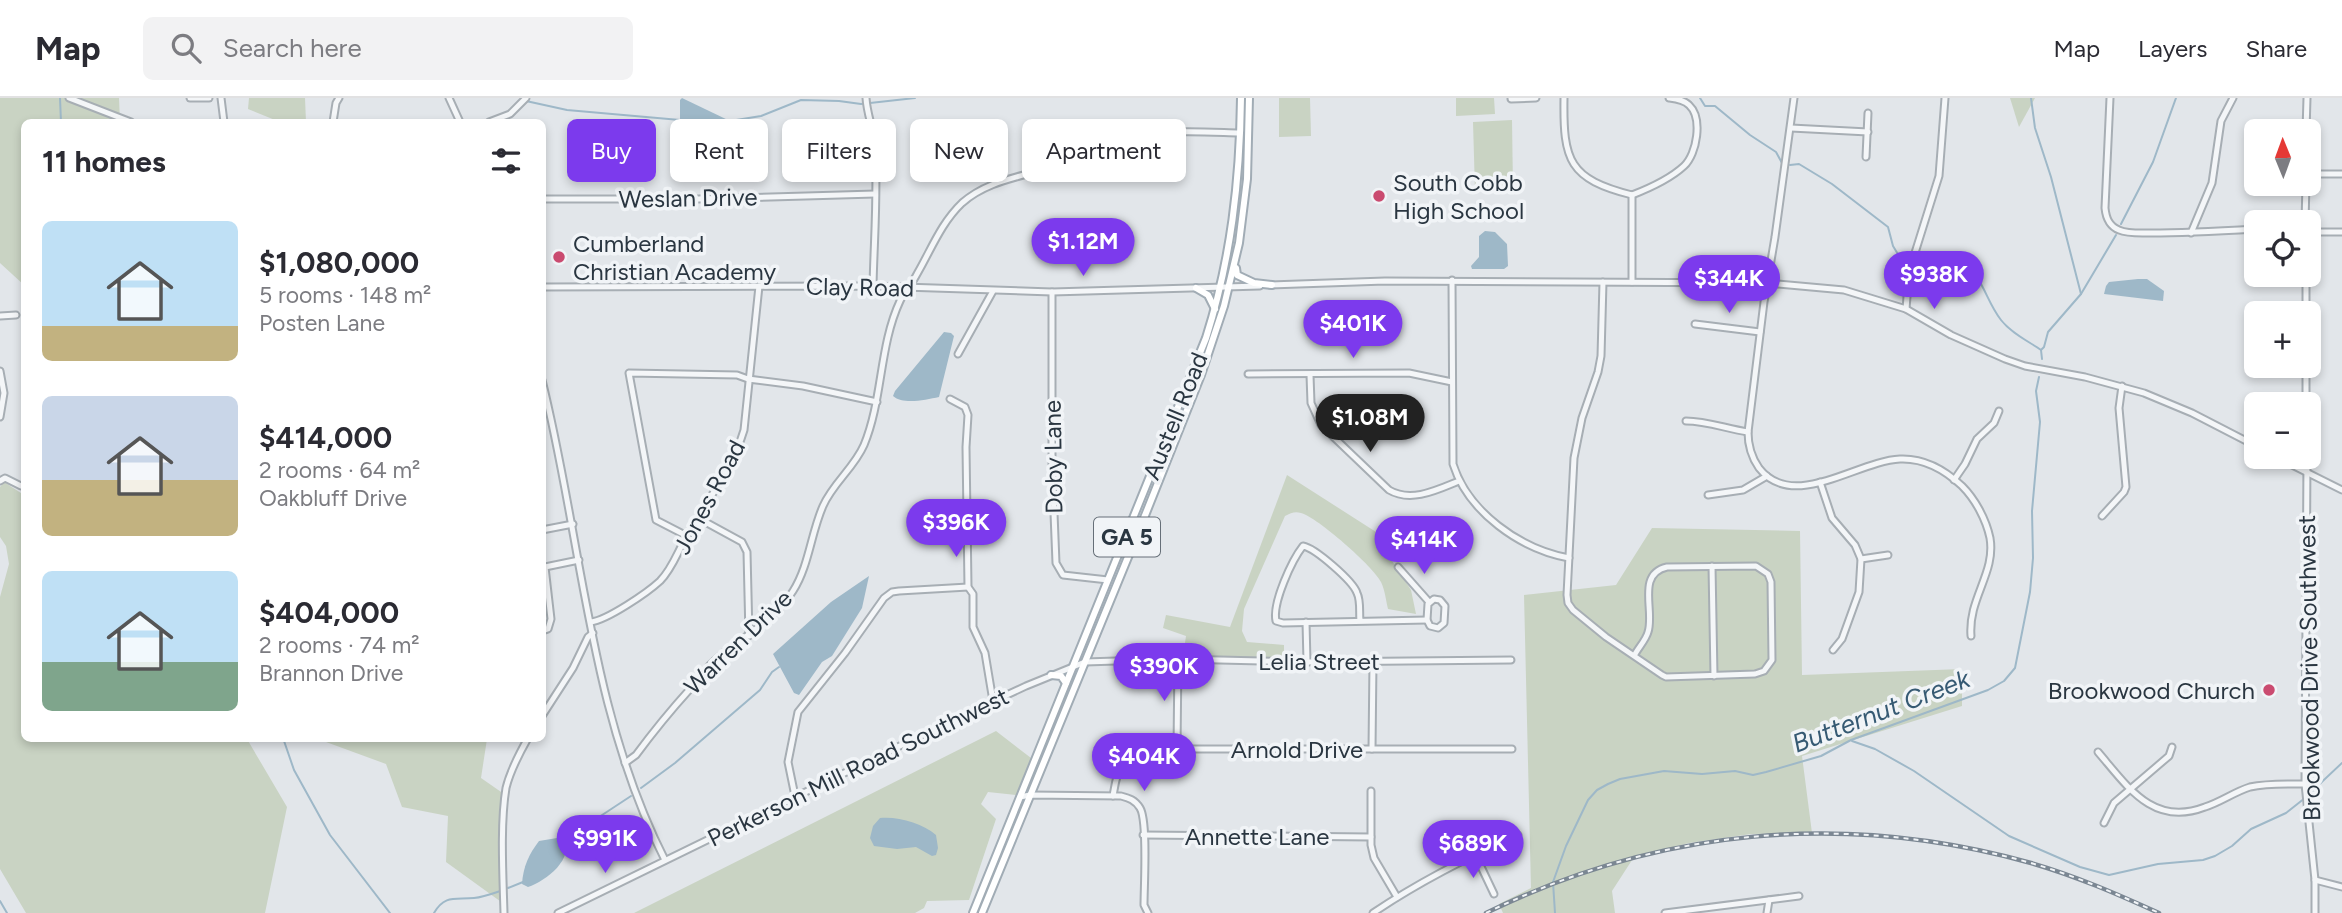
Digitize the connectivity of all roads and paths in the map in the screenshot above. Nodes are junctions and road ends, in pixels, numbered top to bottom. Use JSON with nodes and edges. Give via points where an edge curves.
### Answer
{"nodes":[{"id":1,"x":190,"y":98,"type":"edge"},
{"id":2,"x":209,"y":98,"type":"edge"},
{"id":3,"x":221,"y":98,"type":"edge"},
{"id":4,"x":339,"y":98,"type":"edge"},
{"id":5,"x":449,"y":98,"type":"edge"},
{"id":6,"x":526,"y":98,"type":"edge"},
{"id":7,"x":866,"y":98,"type":"edge"},
{"id":8,"x":1241,"y":98,"type":"edge"},
{"id":9,"x":1249,"y":98,"type":"edge"},
{"id":10,"x":1536,"y":98,"type":"edge"},
{"id":11,"x":1564,"y":98,"type":"edge"},
{"id":12,"x":1669,"y":98,"type":"edge"},
{"id":13,"x":1794,"y":98,"type":"edge"},
{"id":14,"x":1945,"y":98,"type":"edge"},
{"id":15,"x":2110,"y":98,"type":"edge"},
{"id":16,"x":2233,"y":98,"type":"edge"},
{"id":17,"x":2307,"y":98,"type":"edge"},
{"id":18,"x":72,"y":99,"type":"edge"},
{"id":19,"x":1511,"y":99,"type":"edge"},
{"id":20,"x":1868,"y":113,"type":"dead end"},
{"id":21,"x":123,"y":119,"type":"edge"},
{"id":22,"x":224,"y":119,"type":"edge"},
{"id":23,"x":333,"y":119,"type":"edge"},
{"id":24,"x":459,"y":119,"type":"edge"},
{"id":25,"x":496,"y":119,"type":"edge"},
{"id":26,"x":2306,"y":119,"type":"edge"},
{"id":27,"x":1791,"y":128,"type":"junction"},
{"id":28,"x":1240,"y":132,"type":"junction"},
{"id":29,"x":1868,"y":132,"type":"junction"},
{"id":30,"x":1866,"y":157,"type":"dead end"},
{"id":31,"x":2321,"y":174,"type":"edge"},
{"id":32,"x":2342,"y":174,"type":"edge"},
{"id":33,"x":875,"y":194,"type":"junction"},
{"id":34,"x":1632,"y":195,"type":"junction"},
{"id":35,"x":546,"y":199,"type":"edge"},
{"id":36,"x":2244,"y":230,"type":"edge"},
{"id":37,"x":2321,"y":232,"type":"edge"},
{"id":38,"x":2342,"y":232,"type":"edge"},
{"id":39,"x":2191,"y":233,"type":"junction"},
{"id":40,"x":1234,"y":264,"type":"junction"},
{"id":41,"x":1452,"y":281,"type":"junction"},
{"id":42,"x":1603,"y":282,"type":"junction"},
{"id":43,"x":1632,"y":282,"type":"junction"},
{"id":44,"x":1767,"y":283,"type":"junction"},
{"id":45,"x":1272,"y":285,"type":"junction"},
{"id":46,"x":759,"y":286,"type":"junction"},
{"id":47,"x":873,"y":286,"type":"junction"},
{"id":48,"x":546,"y":287,"type":"edge"},
{"id":49,"x":908,"y":288,"type":"junction"},
{"id":50,"x":1196,"y":288,"type":"junction"},
{"id":51,"x":1220,"y":288,"type":"junction"},
{"id":52,"x":1229,"y":288,"type":"junction"},
{"id":53,"x":993,"y":291,"type":"junction"},
{"id":54,"x":1052,"y":292,"type":"junction"},
{"id":55,"x":1906,"y":309,"type":"junction"},
{"id":56,"x":1215,"y":310,"type":"junction"},
{"id":57,"x":0,"y":316,"type":"edge"},
{"id":58,"x":16,"y":316,"type":"dead end"},
{"id":59,"x":1695,"y":324,"type":"dead end"},
{"id":60,"x":1760,"y":332,"type":"junction"},
{"id":61,"x":958,"y":354,"type":"dead end"},
{"id":62,"x":0,"y":371,"type":"edge"},
{"id":63,"x":1248,"y":374,"type":"dead end"},
{"id":64,"x":1310,"y":375,"type":"junction"},
{"id":65,"x":748,"y":379,"type":"junction"},
{"id":66,"x":1452,"y":382,"type":"junction"},
{"id":67,"x":2122,"y":386,"type":"junction"},
{"id":68,"x":546,"y":399,"type":"edge"},
{"id":69,"x":950,"y":399,"type":"dead end"},
{"id":70,"x":877,"y":402,"type":"junction"},
{"id":71,"x":1999,"y":411,"type":"dead end"},
{"id":72,"x":0,"y":417,"type":"edge"},
{"id":73,"x":1686,"y":421,"type":"dead end"},
{"id":74,"x":1748,"y":432,"type":"junction"},
{"id":75,"x":2244,"y":440,"type":"edge"},
{"id":76,"x":2301,"y":469,"type":"edge"},
{"id":77,"x":2307,"y":472,"type":"junction"},
{"id":78,"x":1767,"y":476,"type":"junction"},
{"id":79,"x":1954,"y":480,"type":"junction"},
{"id":80,"x":0,"y":481,"type":"edge"},
{"id":81,"x":1459,"y":481,"type":"junction"},
{"id":82,"x":1820,"y":482,"type":"junction"},
{"id":83,"x":21,"y":486,"type":"dead end"},
{"id":84,"x":2342,"y":490,"type":"edge"},
{"id":85,"x":1708,"y":495,"type":"dead end"},
{"id":86,"x":2102,"y":516,"type":"dead end"},
{"id":87,"x":698,"y":518,"type":"junction"},
{"id":88,"x":573,"y":524,"type":"junction"},
{"id":89,"x":546,"y":529,"type":"edge"},
{"id":90,"x":687,"y":536,"type":"junction"},
{"id":91,"x":1888,"y":555,"type":"dead end"},
{"id":92,"x":1569,"y":558,"type":"junction"},
{"id":93,"x":579,"y":559,"type":"junction"},
{"id":94,"x":1861,"y":559,"type":"junction"},
{"id":95,"x":1712,"y":566,"type":"junction"},
{"id":96,"x":546,"y":567,"type":"edge"},
{"id":97,"x":1398,"y":567,"type":"dead end"},
{"id":98,"x":546,"y":575,"type":"edge"},
{"id":99,"x":1108,"y":580,"type":"junction"},
{"id":100,"x":968,"y":587,"type":"junction"},
{"id":101,"x":1429,"y":602,"type":"junction"},
{"id":102,"x":1427,"y":620,"type":"junction"},
{"id":103,"x":1360,"y":621,"type":"junction"},
{"id":104,"x":591,"y":622,"type":"junction"},
{"id":105,"x":1306,"y":622,"type":"junction"},
{"id":106,"x":546,"y":630,"type":"edge"},
{"id":107,"x":593,"y":633,"type":"junction"},
{"id":108,"x":749,"y":636,"type":"junction"},
{"id":109,"x":1971,"y":636,"type":"dead end"},
{"id":110,"x":1833,"y":650,"type":"dead end"},
{"id":111,"x":1634,"y":656,"type":"junction"},
{"id":112,"x":1178,"y":659,"type":"junction"},
{"id":113,"x":1511,"y":660,"type":"dead end"},
{"id":114,"x":1084,"y":662,"type":"junction"},
{"id":115,"x":1307,"y":662,"type":"junction"},
{"id":116,"x":1373,"y":662,"type":"junction"},
{"id":117,"x":1074,"y":665,"type":"junction"},
{"id":118,"x":1051,"y":675,"type":"junction"},
{"id":119,"x":1714,"y":676,"type":"junction"},
{"id":120,"x":1066,"y":686,"type":"junction"},
{"id":121,"x":993,"y":701,"type":"junction"},
{"id":122,"x":546,"y":710,"type":"edge"},
{"id":123,"x":526,"y":742,"type":"edge"},
{"id":124,"x":2172,"y":747,"type":"dead end"},
{"id":125,"x":1177,"y":748,"type":"junction"},
{"id":126,"x":1372,"y":749,"type":"junction"},
{"id":127,"x":1512,"y":749,"type":"dead end"},
{"id":128,"x":2098,"y":752,"type":"dead end"},
{"id":129,"x":625,"y":763,"type":"junction"},
{"id":130,"x":2306,"y":786,"type":"junction"},
{"id":131,"x":2130,"y":789,"type":"junction"},
{"id":132,"x":1371,"y":791,"type":"dead end"},
{"id":133,"x":1030,"y":794,"type":"junction"},
{"id":134,"x":795,"y":796,"type":"junction"},
{"id":135,"x":1113,"y":796,"type":"junction"},
{"id":136,"x":1020,"y":797,"type":"junction"},
{"id":137,"x":2104,"y":823,"type":"dead end"},
{"id":138,"x":1452,"y":831,"type":"dead end"},
{"id":139,"x":1143,"y":835,"type":"junction"},
{"id":140,"x":1518,"y":835,"type":"dead end"},
{"id":141,"x":1371,"y":837,"type":"junction"},
{"id":142,"x":1473,"y":855,"type":"junction"},
{"id":143,"x":665,"y":860,"type":"junction"},
{"id":144,"x":2315,"y":880,"type":"junction"},
{"id":145,"x":2342,"y":887,"type":"edge"},
{"id":146,"x":1494,"y":894,"type":"dead end"},
{"id":147,"x":1397,"y":897,"type":"junction"},
{"id":148,"x":1799,"y":897,"type":"dead end"},
{"id":149,"x":1769,"y":900,"type":"junction"},
{"id":150,"x":1674,"y":912,"type":"edge"},
{"id":151,"x":504,"y":913,"type":"edge"},
{"id":152,"x":558,"y":913,"type":"edge"},
{"id":153,"x":973,"y":913,"type":"edge"},
{"id":154,"x":982,"y":913,"type":"edge"},
{"id":155,"x":1148,"y":913,"type":"edge"},
{"id":156,"x":1373,"y":913,"type":"edge"},
{"id":157,"x":1665,"y":913,"type":"edge"},
{"id":158,"x":1767,"y":913,"type":"edge"},
{"id":159,"x":2315,"y":913,"type":"edge"}],
"edges":[{"from":1,"to":2,"type":"street"},
{"from":3,"to":22,"type":"street"},
{"from":4,"to":23,"type":"street"},
{"from":5,"to":24,"type":"street"},
{"from":6,"to":25,"type":"street","via":[[516,110]]},
{"from":7,"to":33,"type":"street","via":[[874,141]]},
{"from":8,"to":28,"type":"main road","name":"Austell Road","number":"GA 5"},
{"from":9,"to":40,"type":"main road","name":"Austell Road","number":"GA 5","via":[[1247,179]]},
{"from":10,"to":19,"type":"street"},
{"from":11,"to":34,"type":"street","via":[[1566,146],[1575,168],[1600,185]]},
{"from":12,"to":34,"type":"street","via":[[1685,102],[1694,112],[1694,151],[1676,172]]},
{"from":13,"to":27,"type":"street"},
{"from":14,"to":55,"type":"street","via":[[1939,176],[1909,272]]},
{"from":15,"to":39,"type":"street","via":[[2105,208],[2109,223],[2122,232]]},
{"from":16,"to":39,"type":"street","via":[[2221,121],[2212,183]]},
{"from":17,"to":26,"type":"street"},
{"from":18,"to":21,"type":"street"},
{"from":20,"to":29,"type":"street"},
{"from":27,"to":29,"type":"street"},
{"from":27,"to":44,"type":"street"},
{"from":28,"to":49,"type":"street","name":"Warren Drive","via":[[1177,132],[1134,138],[991,184],[950,216]]},
{"from":28,"to":51,"type":"main road","name":"Austell Road","number":"GA 5","via":[[1234,218]]},
{"from":29,"to":30,"type":"street"},
{"from":31,"to":32,"type":"street"},
{"from":33,"to":35,"type":"street","name":"Weslan Drive"},
{"from":33,"to":47,"type":"street"},
{"from":34,"to":43,"type":"street"},
{"from":36,"to":39,"type":"street"},
{"from":37,"to":38,"type":"street"},
{"from":40,"to":45,"type":"main road","via":[[1242,279]]},
{"from":40,"to":52,"type":"main road","name":"Austell Road","number":"GA 5"},
{"from":41,"to":42,"type":"street","name":"Clay Road"},
{"from":41,"to":45,"type":"street","name":"Clay Road"},
{"from":41,"to":66,"type":"street"},
{"from":42,"to":43,"type":"street","name":"Clay Road"},
{"from":42,"to":92,"type":"street","via":[[1599,364],[1581,418],[1574,458]]},
{"from":43,"to":44,"type":"street","name":"Clay Road"},
{"from":44,"to":55,"type":"street","name":"Clay Road","via":[[1844,290]]},
{"from":44,"to":60,"type":"street"},
{"from":45,"to":52,"type":"street","name":"Clay Road"},
{"from":46,"to":47,"type":"street","name":"Clay Road"},
{"from":46,"to":48,"type":"street","name":"Clay Road"},
{"from":46,"to":65,"type":"street","name":"Jones Road"},
{"from":47,"to":49,"type":"street","name":"Clay Road"},
{"from":49,"to":53,"type":"street","name":"Clay Road"},
{"from":49,"to":70,"type":"street","name":"Warren Drive","via":[[888,337]]},
{"from":50,"to":51,"type":"street","name":"Clay Road"},
{"from":50,"to":54,"type":"street","name":"Clay Road"},
{"from":50,"to":56,"type":"main road","via":[[1208,295]]},
{"from":51,"to":52,"type":"street","name":"Clay Road"},
{"from":51,"to":56,"type":"main road","name":"Austell Road","number":"GA 5"},
{"from":52,"to":114,"type":"main road","name":"Austell Road","number":"GA 5","via":[[1201,375]]},
{"from":53,"to":54,"type":"street","name":"Clay Road"},
{"from":53,"to":61,"type":"street"},
{"from":54,"to":99,"type":"street","name":"Doby Lane","via":[[1056,563],[1063,575],[1072,578]]},
{"from":55,"to":67,"type":"street","name":"Clay Road","via":[[2005,359]]},
{"from":56,"to":99,"type":"main road","name":"Austell Road","number":"GA 5"},
{"from":57,"to":58,"type":"street"},
{"from":59,"to":60,"type":"street"},
{"from":60,"to":74,"type":"street"},
{"from":62,"to":72,"type":"street","via":[[4,393]]},
{"from":63,"to":64,"type":"street"},
{"from":64,"to":66,"type":"street","via":[[1409,373]]},
{"from":64,"to":81,"type":"street","via":[[1311,403],[1321,425],[1389,490],[1409,497]]},
{"from":65,"to":70,"type":"street"},
{"from":65,"to":87,"type":"street","name":"Jones Road","via":[[739,448]]},
{"from":65,"to":90,"type":"street","via":[[722,373],[629,373],[656,520]]},
{"from":66,"to":81,"type":"street","via":[[1453,464]]},
{"from":67,"to":75,"type":"street","name":"Clay Road","via":[[2179,407]]},
{"from":67,"to":86,"type":"street","via":[[2119,408],[2126,487]]},
{"from":68,"to":88,"type":"street"},
{"from":69,"to":100,"type":"street","via":[[965,407],[968,415]]},
{"from":70,"to":108,"type":"street","name":"Warren Drive","via":[[858,459],[823,505],[794,591]]},
{"from":71,"to":79,"type":"street"},
{"from":73,"to":74,"type":"street"},
{"from":74,"to":78,"type":"street","via":[[1755,463]]},
{"from":76,"to":77,"type":"street"},
{"from":77,"to":84,"type":"street"},
{"from":77,"to":130,"type":"street","name":"Brookwood Drive Southwest"},
{"from":78,"to":82,"type":"street","via":[[1789,486]]},
{"from":78,"to":85,"type":"street","via":[[1743,490]]},
{"from":79,"to":82,"type":"street","via":[[1920,461],[1897,459]]},
{"from":79,"to":109,"type":"street","via":[[1982,515],[1991,553],[1971,611]]},
{"from":80,"to":83,"type":"street","via":[[5,478]]},
{"from":81,"to":92,"type":"street","via":[[1495,523],[1540,550]]},
{"from":82,"to":94,"type":"street","via":[[1832,518]]},
{"from":87,"to":90,"type":"street","name":"Jones Road"},
{"from":87,"to":108,"type":"street","via":[[743,542]]},
{"from":88,"to":89,"type":"street"},
{"from":88,"to":93,"type":"street"},
{"from":90,"to":104,"type":"street","name":"Jones Road","via":[[659,581]]},
{"from":91,"to":94,"type":"street"},
{"from":92,"to":111,"type":"street","via":[[1569,606]]},
{"from":93,"to":96,"type":"street"},
{"from":93,"to":104,"type":"street"},
{"from":94,"to":110,"type":"street","via":[[1859,592],[1842,639]]},
{"from":95,"to":111,"type":"street","via":[[1667,567],[1655,572],[1648,587],[1649,629]]},
{"from":95,"to":119,"type":"street"},
{"from":95,"to":119,"type":"street","via":[[1756,566],[1771,582],[1772,660],[1755,674]]},
{"from":97,"to":101,"type":"street"},
{"from":98,"to":106,"type":"street","via":[[551,619]]},
{"from":99,"to":117,"type":"main road","name":"Austell Road","number":"GA 5"},
{"from":100,"to":121,"type":"street","via":[[973,594],[973,627],[985,653]]},
{"from":100,"to":134,"type":"street","via":[[891,592],[884,598],[798,712],[789,762]]},
{"from":101,"to":102,"type":"street"},
{"from":101,"to":102,"type":"street","via":[[1442,601],[1445,621],[1435,628]]},
{"from":102,"to":103,"type":"street"},
{"from":103,"to":105,"type":"street"},
{"from":103,"to":105,"type":"street","via":[[1359,598],[1350,580],[1320,553],[1303,546],[1274,612],[1276,621]]},
{"from":104,"to":107,"type":"street"},
{"from":105,"to":115,"type":"street"},
{"from":107,"to":122,"type":"street"},
{"from":107,"to":129,"type":"street","via":[[608,709]]},
{"from":108,"to":129,"type":"street","name":"Warren Drive","via":[[715,660]]},
{"from":111,"to":119,"type":"street","via":[[1669,677]]},
{"from":112,"to":114,"type":"street","name":"Lelia Street"},
{"from":112,"to":115,"type":"street","name":"Lelia Street"},
{"from":112,"to":125,"type":"street"},
{"from":113,"to":116,"type":"street","name":"Lelia Street"},
{"from":114,"to":117,"type":"street","name":"Perkerson Mill Road Southwest"},
{"from":114,"to":133,"type":"main road","name":"Austell Road","number":"GA 5"},
{"from":115,"to":116,"type":"street","name":"Lelia Street"},
{"from":116,"to":126,"type":"street"},
{"from":117,"to":118,"type":"street","name":"Perkerson Mill Road Southwest"},
{"from":117,"to":120,"type":"main road","name":"Austell Road","number":"GA 5"},
{"from":118,"to":120,"type":"main road","via":[[1061,676]]},
{"from":118,"to":121,"type":"street","name":"Perkerson Mill Road Southwest"},
{"from":120,"to":136,"type":"main road","name":"Austell Road","number":"GA 5"},
{"from":121,"to":134,"type":"street","name":"Perkerson Mill Road Southwest"},
{"from":123,"to":151,"type":"street","via":[[506,789]]},
{"from":124,"to":131,"type":"street","via":[[2169,755]]},
{"from":125,"to":126,"type":"street","name":"Arnold Drive"},
{"from":125,"to":135,"type":"street","name":"Arnold Drive","via":[[1139,750],[1129,755],[1118,768]]},
{"from":126,"to":127,"type":"street","name":"Arnold Drive"},
{"from":128,"to":131,"type":"street"},
{"from":129,"to":143,"type":"street"},
{"from":130,"to":131,"type":"street","via":[[2252,787],[2204,808],[2177,813],[2153,806]]},
{"from":130,"to":144,"type":"street","name":"Brookwood Drive Southwest"},
{"from":131,"to":137,"type":"street"},
{"from":132,"to":141,"type":"street"},
{"from":133,"to":135,"type":"street"},
{"from":133,"to":136,"type":"street"},
{"from":133,"to":154,"type":"main road","name":"Austell Road","number":"GA 5"},
{"from":134,"to":143,"type":"street","name":"Perkerson Mill Road Southwest"},
{"from":135,"to":139,"type":"street","via":[[1139,805]]},
{"from":136,"to":153,"type":"main road","name":"Austell Road","number":"GA 5"},
{"from":138,"to":142,"type":"street","via":[[1459,833]]},
{"from":139,"to":141,"type":"street","name":"Annette Lane"},
{"from":139,"to":155,"type":"street"},
{"from":140,"to":142,"type":"street"},
{"from":141,"to":147,"type":"street","via":[[1374,858]]},
{"from":142,"to":146,"type":"street"},
{"from":142,"to":147,"type":"street"},
{"from":143,"to":152,"type":"street","name":"Perkerson Mill Road Southwest"},
{"from":144,"to":145,"type":"street"},
{"from":144,"to":159,"type":"street","name":"Brookwood Drive Southwest"},
{"from":147,"to":156,"type":"street"},
{"from":148,"to":149,"type":"street"},
{"from":149,"to":150,"type":"street"},
{"from":149,"to":158,"type":"street"},
{"from":150,"to":157,"type":"street"}]}
